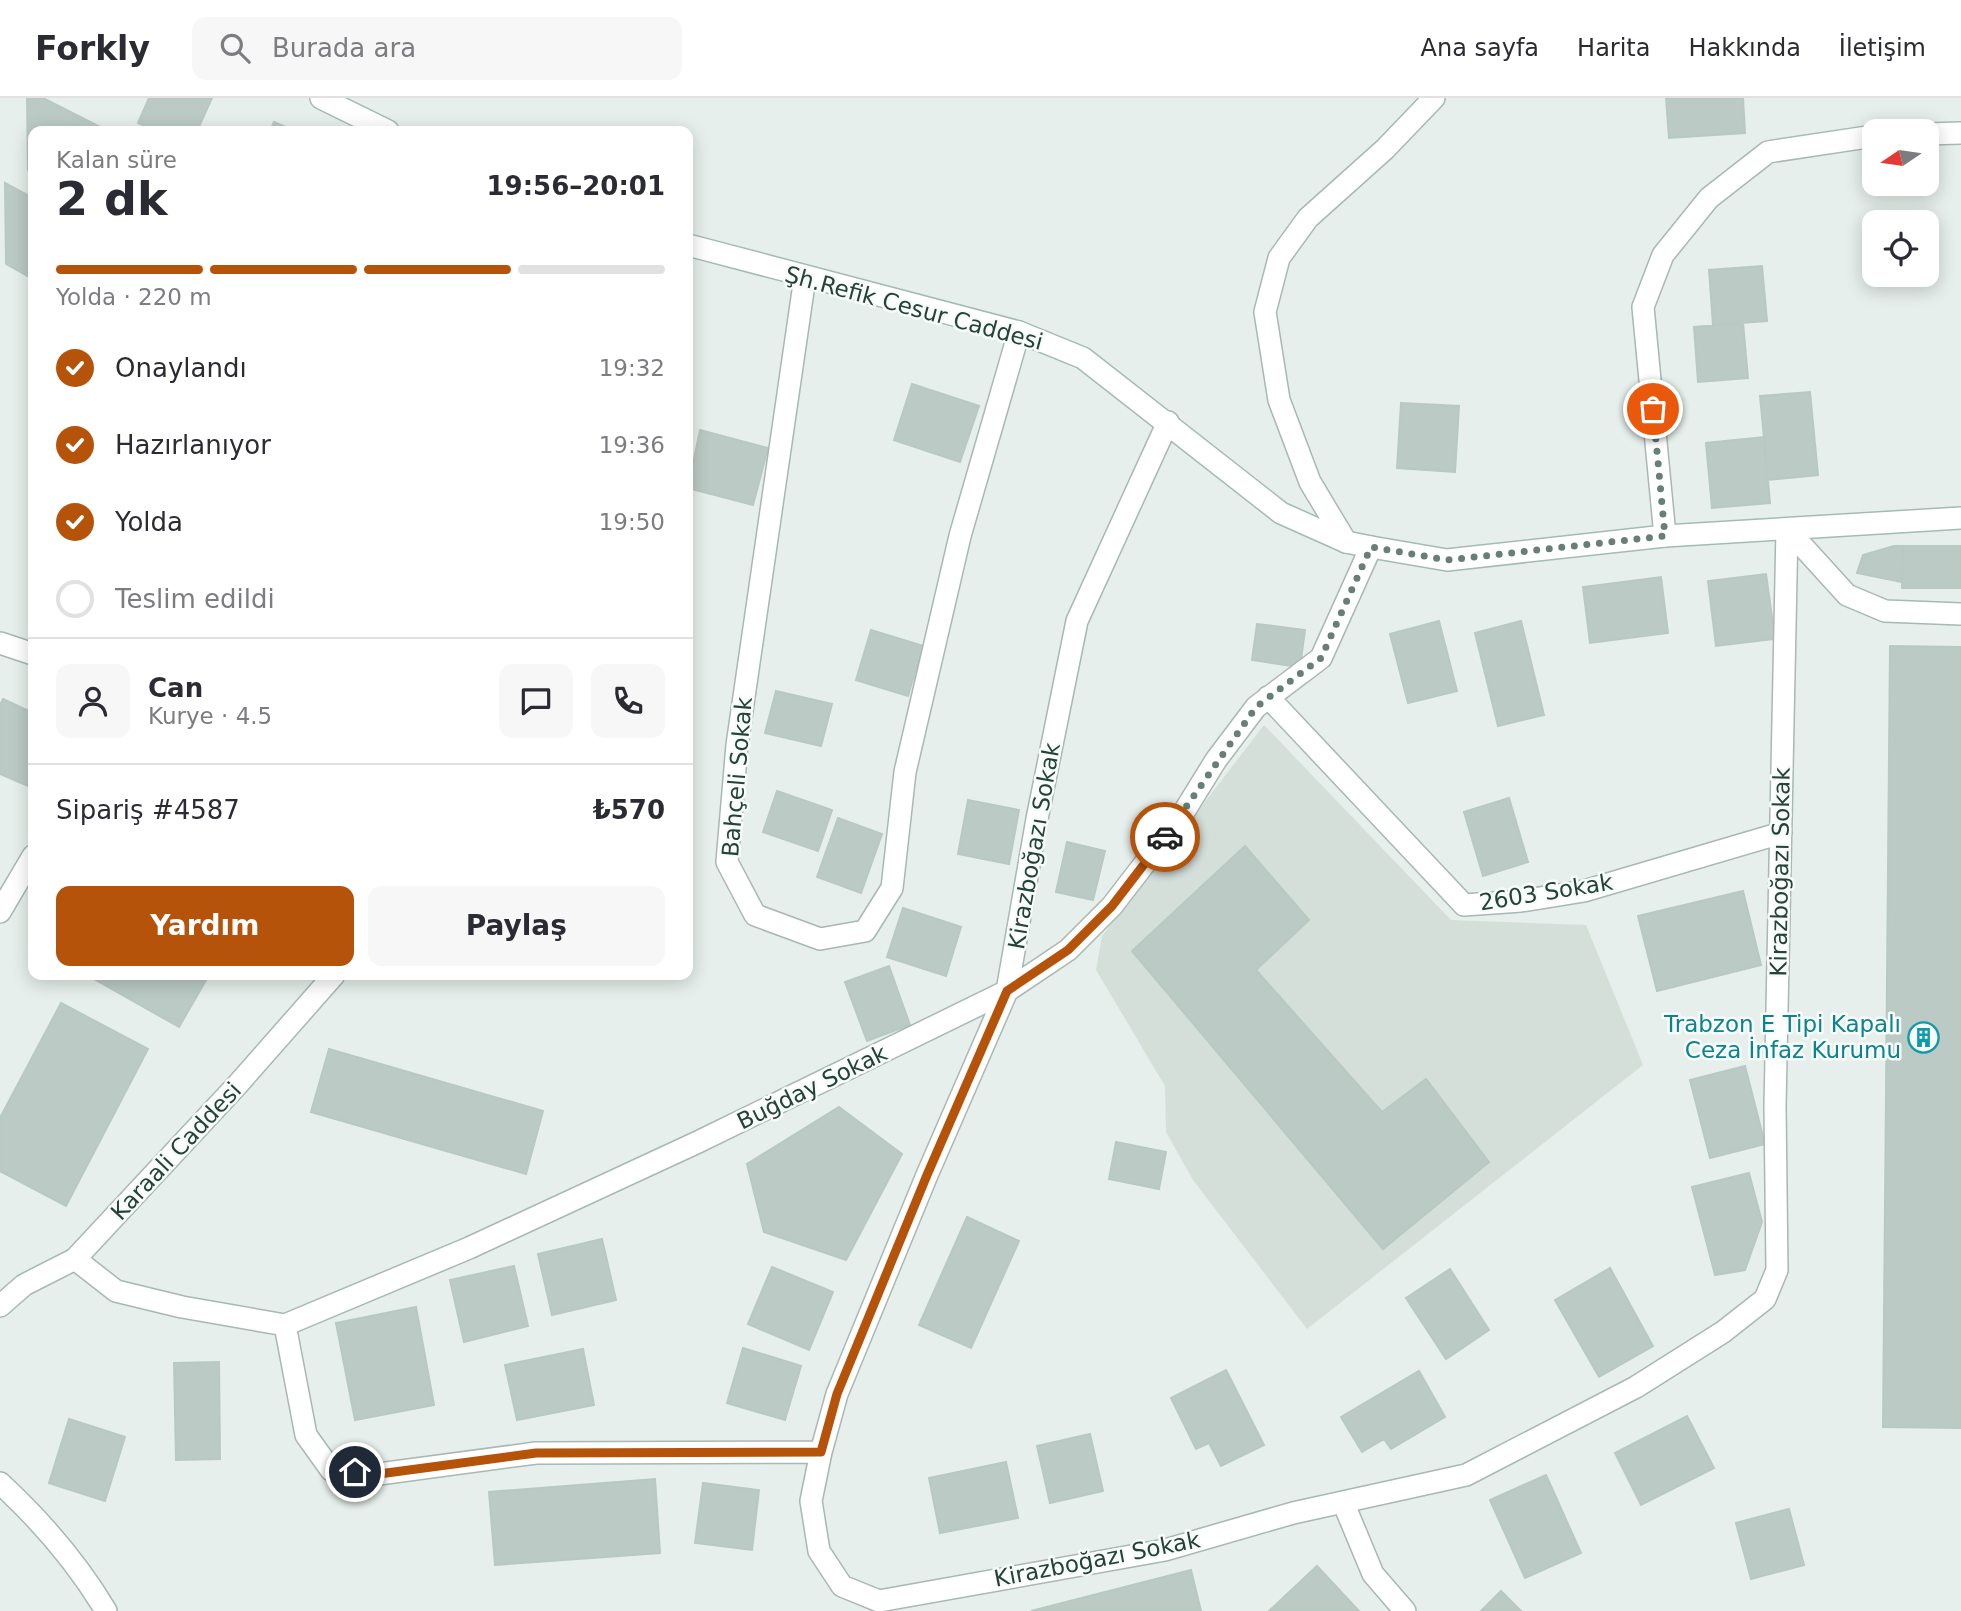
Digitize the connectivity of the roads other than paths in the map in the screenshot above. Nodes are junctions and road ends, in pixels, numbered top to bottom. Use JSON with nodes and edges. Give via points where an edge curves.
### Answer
{"nodes":[{"id":1,"x":321,"y":98,"type":"edge"},
{"id":2,"x":1434,"y":98,"type":"edge"},
{"id":3,"x":376,"y":126,"type":"edge"},
{"id":4,"x":1961,"y":133,"type":"edge"},
{"id":5,"x":1939,"y":134,"type":"edge"},
{"id":6,"x":1862,"y":138,"type":"edge"},
{"id":7,"x":693,"y":246,"type":"edge"},
{"id":8,"x":805,"y":277,"type":"junction"},
{"id":9,"x":1019,"y":332,"type":"junction"},
{"id":10,"x":1168,"y":422,"type":"junction"},
{"id":11,"x":1961,"y":518,"type":"edge"},
{"id":12,"x":1787,"y":529,"type":"junction"},
{"id":13,"x":1665,"y":536,"type":"junction"},
{"id":14,"x":1346,"y":542,"type":"junction"},
{"id":15,"x":1371,"y":547,"type":"junction"},
{"id":16,"x":1961,"y":614,"type":"edge"},
{"id":17,"x":0,"y":643,"type":"edge"},
{"id":18,"x":28,"y":652,"type":"edge"},
{"id":19,"x":1268,"y":697,"type":"junction"},
{"id":20,"x":1781,"y":833,"type":"junction"},
{"id":21,"x":28,"y":864,"type":"edge"},
{"id":22,"x":0,"y":912,"type":"edge"},
{"id":23,"x":330,"y":980,"type":"edge"},
{"id":24,"x":1007,"y":991,"type":"junction"},
{"id":25,"x":75,"y":1259,"type":"junction"},
{"id":26,"x":0,"y":1306,"type":"edge"},
{"id":27,"x":285,"y":1325,"type":"junction"},
{"id":28,"x":821,"y":1452,"type":"junction"},
{"id":29,"x":0,"y":1483,"type":"edge"},
{"id":30,"x":1343,"y":1502,"type":"junction"},
{"id":31,"x":106,"y":1611,"type":"edge"},
{"id":32,"x":1405,"y":1611,"type":"edge"}],
"edges":[{"from":1,"to":3,"type":"street"},
{"from":2,"to":14,"type":"street","via":[[1308,218],[1279,258],[1265,312],[1279,400],[1310,482]]},
{"from":4,"to":5,"type":"street"},
{"from":6,"to":13,"type":"street","via":[[1768,152],[1709,198],[1663,255],[1643,307]]},
{"from":7,"to":8,"type":"street","name":"Şh.Refik Cesur Caddesi"},
{"from":8,"to":9,"type":"street","name":"Şh.Refik Cesur Caddesi"},
{"from":8,"to":9,"type":"street","name":"Bahçeli Sokak","via":[[737,745],[727,862],[755,915],[820,939],[865,931],[892,888],[905,772],[960,536]]},
{"from":9,"to":10,"type":"street","name":"Şh.Refik Cesur Caddesi","via":[[1083,358]]},
{"from":10,"to":14,"type":"street","name":"Şh.Refik Cesur Caddesi","via":[[1281,513]]},
{"from":10,"to":24,"type":"street","name":"Kirazboğazı Sokak","via":[[1077,621]]},
{"from":11,"to":12,"type":"street","name":"Şh.Refik Cesur Caddesi"},
{"from":12,"to":13,"type":"street","name":"Şh.Refik Cesur Caddesi"},
{"from":12,"to":16,"type":"street","via":[[1847,595],[1885,611]]},
{"from":12,"to":20,"type":"street","name":"Kirazboğazı Sokak"},
{"from":13,"to":15,"type":"street","name":"Şh.Refik Cesur Caddesi","via":[[1447,560]]},
{"from":14,"to":15,"type":"street","name":"Şh.Refik Cesur Caddesi"},
{"from":15,"to":19,"type":"street","name":"Buğday Sokak","via":[[1321,658]]},
{"from":17,"to":18,"type":"street"},
{"from":19,"to":20,"type":"street","name":"2603 Sokak","via":[[1464,905],[1584,891]]},
{"from":19,"to":24,"type":"street","name":"Buğday Sokak","via":[[1216,760],[1182,815],[1112,906],[1068,950]]},
{"from":20,"to":30,"type":"street","name":"Kirazboğazı Sokak","via":[[1777,1270],[1765,1300],[1636,1387],[1466,1475]]},
{"from":21,"to":22,"type":"street"},
{"from":23,"to":25,"type":"street","name":"Karaali Caddesi"},
{"from":24,"to":27,"type":"street","name":"Buğday Sokak","via":[[662,1159],[469,1248]]},
{"from":24,"to":28,"type":"street","name":"Kirazboğazı Sokak","via":[[837,1394]]},
{"from":25,"to":26,"type":"street","name":"Karaali Caddesi","via":[[24,1285]]},
{"from":25,"to":27,"type":"street","via":[[116,1291]]},
{"from":27,"to":28,"type":"street","via":[[306,1435],[331,1470],[379,1474],[536,1453]]},
{"from":28,"to":30,"type":"street","name":"Kirazboğazı Sokak","via":[[811,1502],[819,1551],[842,1586],[878,1601],[1165,1550]]},
{"from":29,"to":31,"type":"street","via":[[31,1511]]},
{"from":30,"to":32,"type":"street","via":[[1374,1574]]}]}
